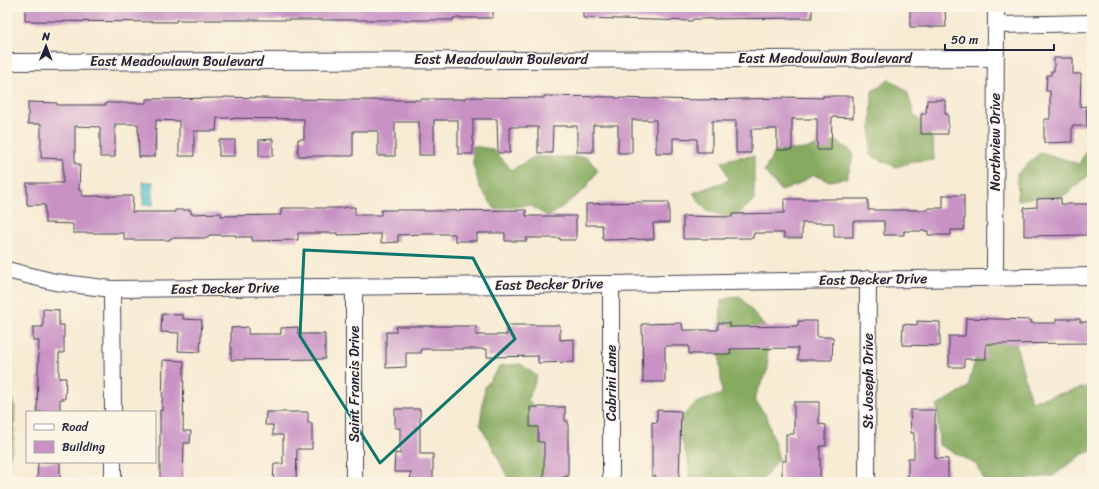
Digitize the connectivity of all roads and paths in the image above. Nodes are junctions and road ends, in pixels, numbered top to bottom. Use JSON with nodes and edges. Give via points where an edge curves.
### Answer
{"nodes":[{"id":1,"x":996,"y":7,"type":"edge"},
{"id":2,"x":1092,"y":23,"type":"edge"},
{"id":3,"x":996,"y":25,"type":"junction"},
{"id":4,"x":995,"y":58,"type":"junction"},
{"id":5,"x":7,"y":62,"type":"edge"},
{"id":6,"x":7,"y":270,"type":"edge"},
{"id":7,"x":1092,"y":276,"type":"edge"},
{"id":8,"x":995,"y":277,"type":"junction"},
{"id":9,"x":868,"y":279,"type":"junction"},
{"id":10,"x":611,"y":284,"type":"junction"},
{"id":11,"x":354,"y":286,"type":"junction"},
{"id":12,"x":112,"y":289,"type":"junction"},
{"id":13,"x":113,"y":411,"type":"edge"},
{"id":14,"x":113,"y":463,"type":"edge"},
{"id":15,"x":113,"y":482,"type":"edge"},
{"id":16,"x":354,"y":482,"type":"edge"},
{"id":17,"x":611,"y":482,"type":"edge"},
{"id":18,"x":867,"y":482,"type":"edge"}],
"edges":[{"from":1,"to":3,"type":"street","name":"Northview Drive"},
{"from":2,"to":3,"type":"street"},
{"from":3,"to":4,"type":"street","name":"Northview Drive"},
{"from":4,"to":5,"type":"street","name":"East Meadowlawn Boulevard"},
{"from":4,"to":8,"type":"street","name":"Northview Drive"},
{"from":6,"to":12,"type":"street","name":"East Decker Drive","via":[[55,282]]},
{"from":7,"to":8,"type":"street","name":"East Decker Drive"},
{"from":8,"to":9,"type":"street","name":"East Decker Drive"},
{"from":9,"to":10,"type":"street","name":"East Decker Drive"},
{"from":9,"to":18,"type":"street","name":"St Joseph Drive"},
{"from":10,"to":11,"type":"street","name":"East Decker Drive"},
{"from":10,"to":17,"type":"street","name":"Cabrini Lane"},
{"from":11,"to":12,"type":"street","name":"East Decker Drive"},
{"from":11,"to":16,"type":"street","name":"Saint Francis Drive"},
{"from":12,"to":13,"type":"street"},
{"from":14,"to":15,"type":"street"}]}
